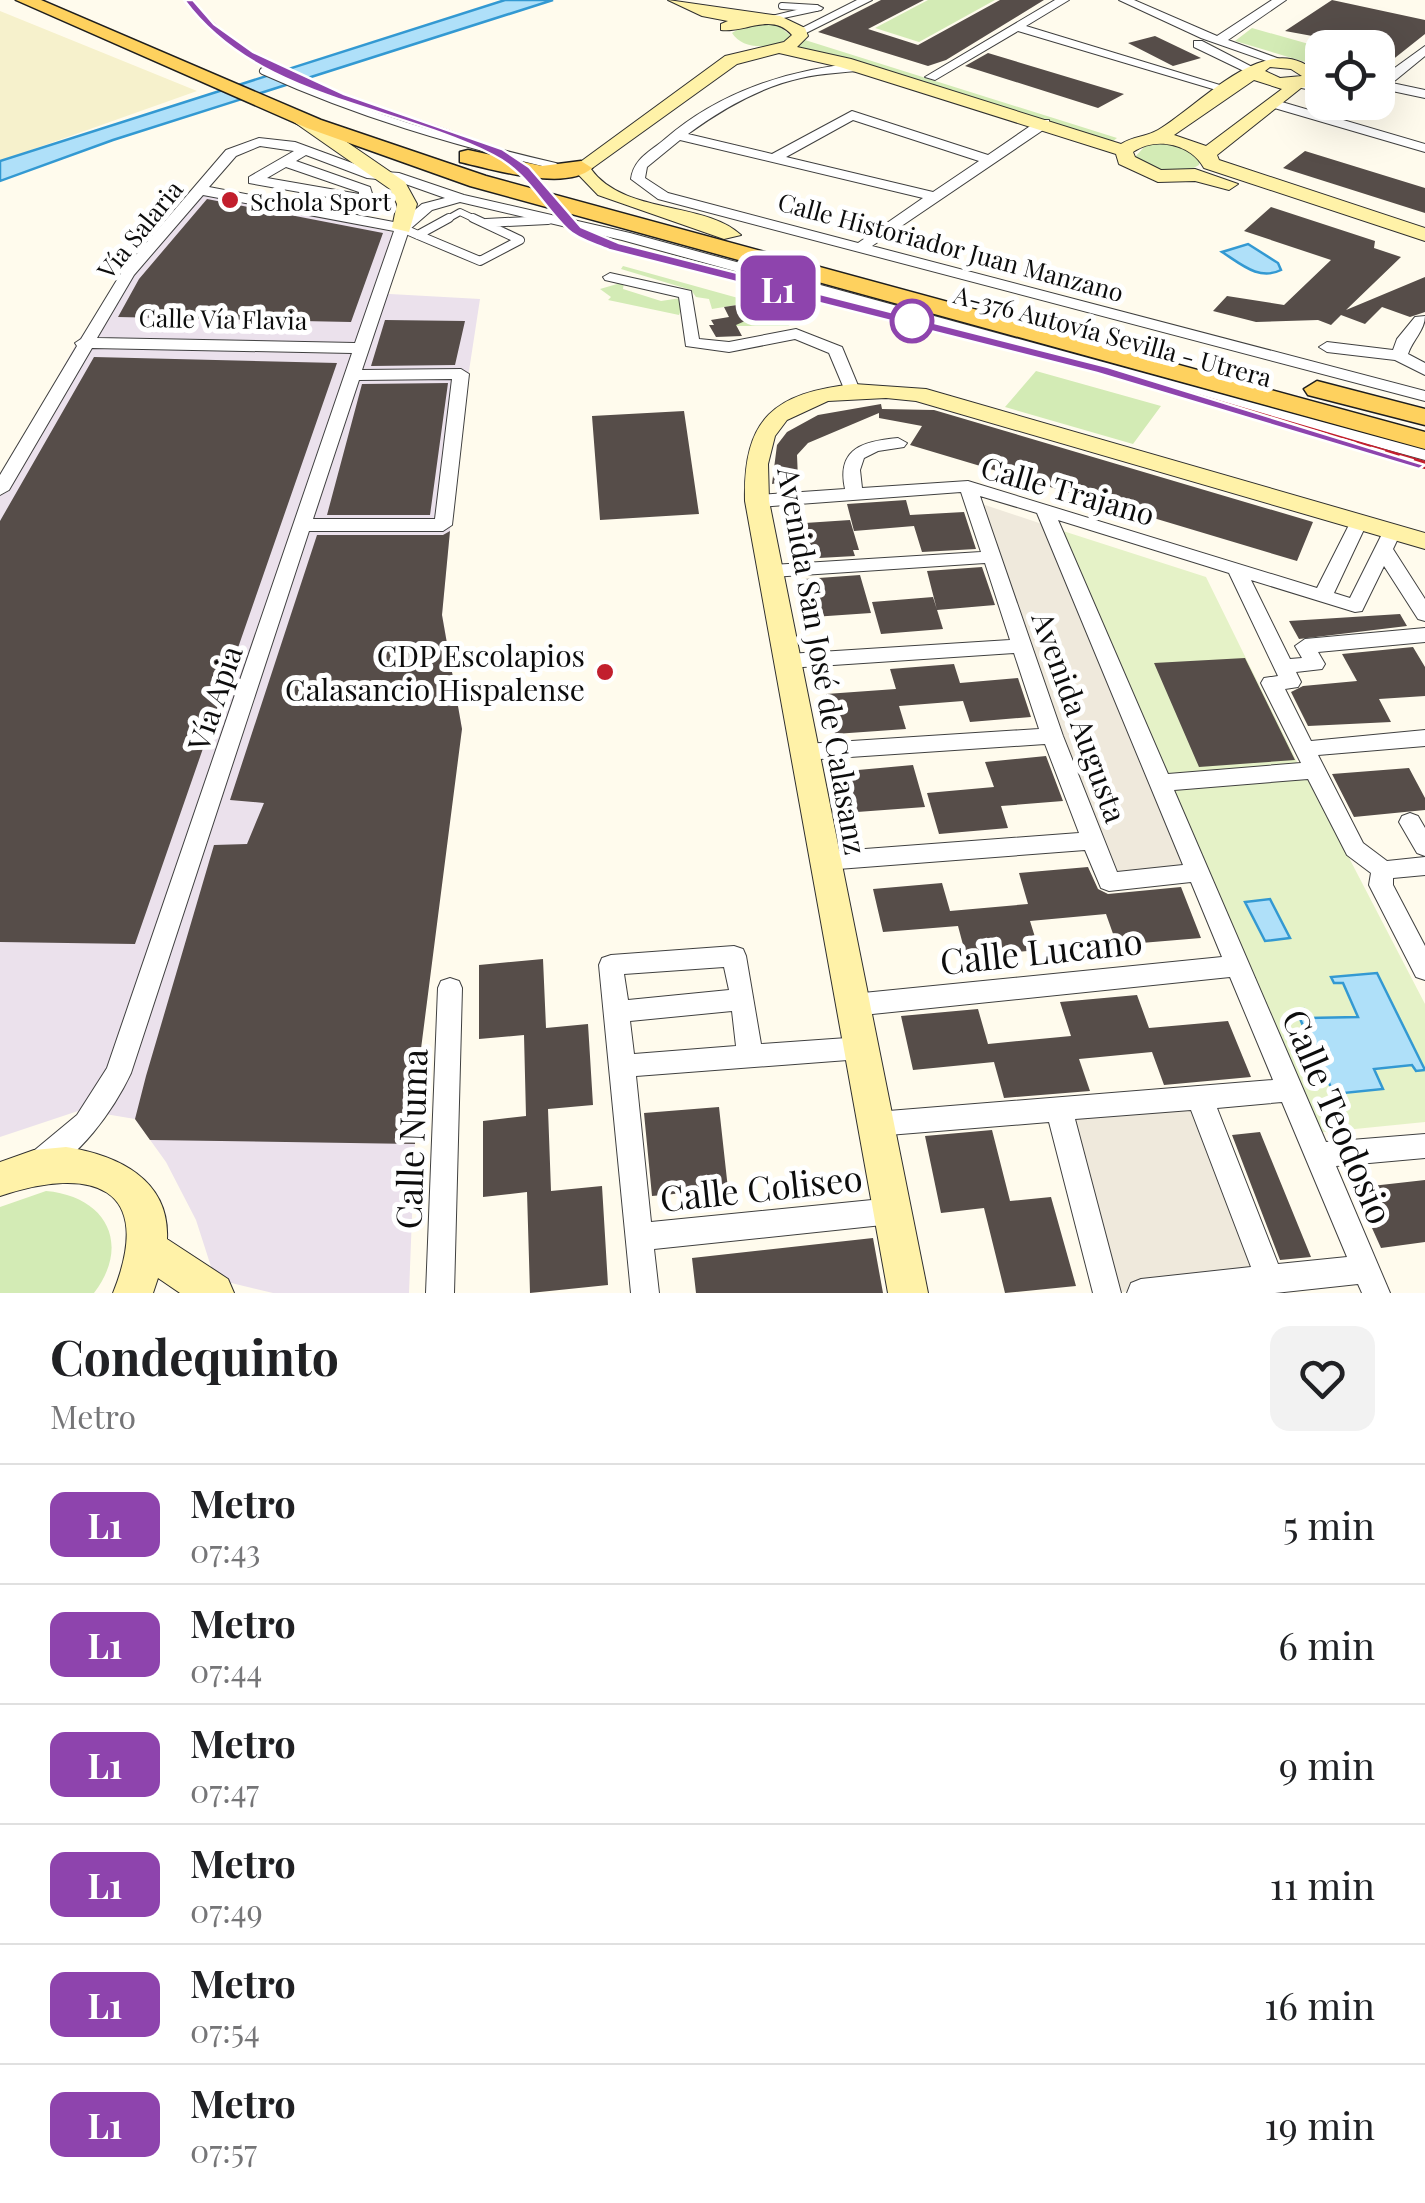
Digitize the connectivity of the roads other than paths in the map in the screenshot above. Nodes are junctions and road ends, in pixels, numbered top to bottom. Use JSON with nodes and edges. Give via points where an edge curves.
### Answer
{"nodes":[{"id":1,"x":14,"y":0,"type":"edge"},
{"id":2,"x":25,"y":0,"type":"edge"},
{"id":3,"x":676,"y":0,"type":"edge"},
{"id":4,"x":834,"y":0,"type":"edge"},
{"id":5,"x":866,"y":0,"type":"edge"},
{"id":6,"x":1063,"y":0,"type":"edge"},
{"id":7,"x":1106,"y":0,"type":"edge"},
{"id":8,"x":1125,"y":0,"type":"edge"},
{"id":9,"x":1280,"y":0,"type":"edge"},
{"id":10,"x":782,"y":6,"type":"dead end"},
{"id":11,"x":817,"y":8,"type":"junction"},
{"id":12,"x":68,"y":10,"type":"edge"},
{"id":13,"x":708,"y":13,"type":"junction"},
{"id":14,"x":757,"y":19,"type":"junction"},
{"id":15,"x":1016,"y":27,"type":"junction"},
{"id":16,"x":797,"y":31,"type":"junction"},
{"id":17,"x":727,"y":34,"type":"junction"},
{"id":18,"x":1218,"y":40,"type":"junction"},
{"id":19,"x":773,"y":49,"type":"junction"},
{"id":20,"x":1425,"y":50,"type":"edge"},
{"id":21,"x":731,"y":60,"type":"junction"},
{"id":22,"x":1282,"y":62,"type":"junction"},
{"id":23,"x":860,"y":67,"type":"junction"},
{"id":24,"x":1255,"y":73,"type":"junction"},
{"id":25,"x":1395,"y":75,"type":"edge"},
{"id":26,"x":930,"y":77,"type":"junction"},
{"id":27,"x":1305,"y":77,"type":"edge"},
{"id":28,"x":775,"y":79,"type":"junction"},
{"id":29,"x":255,"y":82,"type":"junction"},
{"id":30,"x":281,"y":86,"type":"junction"},
{"id":31,"x":1227,"y":89,"type":"junction"},
{"id":32,"x":1395,"y":90,"type":"edge"},
{"id":33,"x":1395,"y":93,"type":"edge"},
{"id":34,"x":1425,"y":94,"type":"edge"},
{"id":35,"x":1425,"y":102,"type":"edge"},
{"id":36,"x":1275,"y":104,"type":"junction"},
{"id":37,"x":307,"y":121,"type":"junction"},
{"id":38,"x":1044,"y":123,"type":"junction"},
{"id":39,"x":676,"y":135,"type":"junction"},
{"id":40,"x":406,"y":142,"type":"junction"},
{"id":41,"x":1140,"y":143,"type":"junction"},
{"id":42,"x":1425,"y":148,"type":"edge"},
{"id":43,"x":306,"y":150,"type":"junction"},
{"id":44,"x":774,"y":158,"type":"junction"},
{"id":45,"x":990,"y":160,"type":"junction"},
{"id":46,"x":285,"y":162,"type":"junction"},
{"id":47,"x":1204,"y":164,"type":"junction"},
{"id":48,"x":581,"y":168,"type":"junction"},
{"id":49,"x":392,"y":176,"type":"junction"},
{"id":50,"x":200,"y":190,"type":"junction"},
{"id":51,"x":934,"y":197,"type":"junction"},
{"id":52,"x":460,"y":198,"type":"junction"},
{"id":53,"x":548,"y":220,"type":"junction"},
{"id":54,"x":485,"y":223,"type":"junction"},
{"id":55,"x":410,"y":232,"type":"junction"},
{"id":56,"x":731,"y":235,"type":"junction"},
{"id":57,"x":1425,"y":236,"type":"edge"},
{"id":58,"x":1425,"y":247,"type":"edge"},
{"id":59,"x":858,"y":248,"type":"junction"},
{"id":60,"x":610,"y":277,"type":"dead end"},
{"id":61,"x":1421,"y":320,"type":"dead end"},
{"id":62,"x":83,"y":343,"type":"junction"},
{"id":63,"x":1327,"y":347,"type":"dead end"},
{"id":64,"x":363,"y":348,"type":"junction"},
{"id":65,"x":1399,"y":356,"type":"junction"},
{"id":66,"x":1425,"y":370,"type":"edge"},
{"id":67,"x":354,"y":374,"type":"junction"},
{"id":68,"x":851,"y":388,"type":"junction"},
{"id":69,"x":1425,"y":396,"type":"edge"},
{"id":70,"x":1425,"y":417,"type":"edge"},
{"id":71,"x":1425,"y":441,"type":"edge"},
{"id":72,"x":898,"y":443,"type":"dead end"},
{"id":73,"x":1425,"y":455,"type":"edge"},
{"id":74,"x":968,"y":486,"type":"junction"},
{"id":75,"x":0,"y":490,"type":"edge"},
{"id":76,"x":855,"y":495,"type":"junction"},
{"id":77,"x":757,"y":501,"type":"junction"},
{"id":78,"x":1045,"y":510,"type":"junction"},
{"id":79,"x":1358,"y":523,"type":"junction"},
{"id":80,"x":305,"y":525,"type":"junction"},
{"id":81,"x":1387,"y":541,"type":"junction"},
{"id":82,"x":1425,"y":541,"type":"edge"},
{"id":83,"x":991,"y":556,"type":"junction"},
{"id":84,"x":1236,"y":569,"type":"junction"},
{"id":85,"x":772,"y":571,"type":"junction"},
{"id":86,"x":1323,"y":596,"type":"junction"},
{"id":87,"x":1425,"y":614,"type":"edge"},
{"id":88,"x":1425,"y":636,"type":"edge"},
{"id":89,"x":1020,"y":646,"type":"junction"},
{"id":90,"x":788,"y":660,"type":"junction"},
{"id":91,"x":1284,"y":666,"type":"junction"},
{"id":92,"x":1052,"y":736,"type":"junction"},
{"id":93,"x":1425,"y":738,"type":"edge"},
{"id":94,"x":805,"y":752,"type":"junction"},
{"id":95,"x":1309,"y":760,"type":"junction"},
{"id":96,"x":1160,"y":783,"type":"junction"},
{"id":97,"x":1410,"y":822,"type":"dead end"},
{"id":98,"x":1092,"y":842,"type":"junction"},
{"id":99,"x":1425,"y":847,"type":"edge"},
{"id":100,"x":825,"y":860,"type":"junction"},
{"id":101,"x":1425,"y":866,"type":"edge"},
{"id":102,"x":1383,"y":870,"type":"junction"},
{"id":103,"x":1198,"y":872,"type":"junction"},
{"id":104,"x":1237,"y":966,"type":"junction"},
{"id":105,"x":1425,"y":970,"type":"edge"},
{"id":106,"x":450,"y":988,"type":"dead end"},
{"id":107,"x":743,"y":999,"type":"junction"},
{"id":108,"x":853,"y":1005,"type":"junction"},
{"id":109,"x":616,"y":1012,"type":"junction"},
{"id":110,"x":861,"y":1048,"type":"junction"},
{"id":111,"x":750,"y":1056,"type":"junction"},
{"id":112,"x":622,"y":1066,"type":"junction"},
{"id":113,"x":1290,"y":1090,"type":"junction"},
{"id":114,"x":1200,"y":1098,"type":"junction"},
{"id":115,"x":1059,"y":1109,"type":"junction"},
{"id":116,"x":876,"y":1124,"type":"junction"},
{"id":117,"x":1425,"y":1146,"type":"edge"},
{"id":118,"x":1317,"y":1155,"type":"junction"},
{"id":119,"x":14,"y":1171,"type":"edge"},
{"id":120,"x":892,"y":1211,"type":"junction"},
{"id":121,"x":638,"y":1237,"type":"junction"},
{"id":122,"x":149,"y":1249,"type":"junction"},
{"id":123,"x":1270,"y":1281,"type":"junction"},
{"id":124,"x":1371,"y":1281,"type":"edge"},
{"id":125,"x":133,"y":1293,"type":"edge"},
{"id":126,"x":214,"y":1293,"type":"edge"},
{"id":127,"x":440,"y":1293,"type":"edge"},
{"id":128,"x":645,"y":1293,"type":"edge"},
{"id":129,"x":908,"y":1293,"type":"edge"},
{"id":130,"x":1107,"y":1293,"type":"edge"},
{"id":131,"x":1141,"y":1293,"type":"edge"}],
"edges":[{"from":1,"to":12,"type":"main road"},
{"from":2,"to":12,"type":"main road","name":"A-376 Autovía Sevilla - Utrera"},
{"from":3,"to":13,"type":"street"},
{"from":4,"to":11,"type":"street"},
{"from":5,"to":16,"type":"street"},
{"from":6,"to":15,"type":"street"},
{"from":7,"to":24,"type":"street"},
{"from":8,"to":18,"type":"street"},
{"from":9,"to":18,"type":"street"},
{"from":10,"to":11,"type":"lane"},
{"from":11,"to":14,"type":"street"},
{"from":11,"to":16,"type":"street"},
{"from":12,"to":29,"type":"main road","name":"A-376 Autovía Sevilla - Utrera"},
{"from":12,"to":29,"type":"main road","name":"A-376 Autovía Sevilla - Utrera","via":[[226,84]]},
{"from":13,"to":14,"type":"street"},
{"from":13,"to":17,"type":"street"},
{"from":14,"to":16,"type":"street"},
{"from":14,"to":17,"type":"street"},
{"from":15,"to":26,"type":"street"},
{"from":15,"to":31,"type":"street"},
{"from":16,"to":19,"type":"street"},
{"from":16,"to":26,"type":"street"},
{"from":17,"to":19,"type":"street","name":"Calle Historiador Juan Manzano"},
{"from":17,"to":21,"type":"street"},
{"from":18,"to":22,"type":"street"},
{"from":19,"to":21,"type":"street"},
{"from":19,"to":23,"type":"street","name":"Calle Historiador Juan Manzano"},
{"from":19,"to":28,"type":"street"},
{"from":20,"to":25,"type":"street"},
{"from":21,"to":48,"type":"street"},
{"from":22,"to":24,"type":"street","via":[[1267,62]]},
{"from":22,"to":27,"type":"street"},
{"from":23,"to":28,"type":"street","name":"Calle Historiador Juan Manzano"},
{"from":23,"to":38,"type":"street","name":"Calle Historiador Juan Manzano"},
{"from":24,"to":27,"type":"street"},
{"from":24,"to":31,"type":"street"},
{"from":26,"to":41,"type":"street"},
{"from":27,"to":36,"type":"street"},
{"from":28,"to":39,"type":"street","name":"Calle Historiador Juan Manzano"},
{"from":29,"to":30,"type":"main road","name":"A-376 Autovía Sevilla - Utrera"},
{"from":29,"to":37,"type":"main road","name":"A-376 Autovía Sevilla - Utrera"},
{"from":30,"to":40,"type":"main road","name":"A-376 Autovía Sevilla - Utrera","via":[[331,116]]},
{"from":30,"to":48,"type":"lane","via":[[434,138]]},
{"from":31,"to":41,"type":"street"},
{"from":32,"to":34,"type":"street"},
{"from":33,"to":35,"type":"street"},
{"from":36,"to":42,"type":"street"},
{"from":36,"to":47,"type":"street"},
{"from":37,"to":49,"type":"street"},
{"from":37,"to":71,"type":"main road","name":"A-376 Autovía Sevilla - Utrera","via":[[581,212]]},
{"from":38,"to":41,"type":"street","name":"Calle Historiador Juan Manzano"},
{"from":38,"to":45,"type":"street"},
{"from":39,"to":44,"type":"street"},
{"from":39,"to":59,"type":"street","name":"Calle Historiador Juan Manzano","via":[[640,166],[638,179],[646,188]]},
{"from":40,"to":48,"type":"main road","via":[[531,172]]},
{"from":40,"to":56,"type":"main road","name":"A-376 Autovía Sevilla - Utrera"},
{"from":41,"to":47,"type":"street","via":[[1195,146]]},
{"from":41,"to":47,"type":"street","via":[[1126,160],[1138,170],[1158,176]]},
{"from":43,"to":46,"type":"street"},
{"from":43,"to":49,"type":"street","name":"Vía Salaria","via":[[372,176]]},
{"from":43,"to":50,"type":"street","name":"Vía Salaria","via":[[270,141],[246,144]]},
{"from":44,"to":45,"type":"street","via":[[852,114]]},
{"from":44,"to":51,"type":"street"},
{"from":45,"to":51,"type":"street"},
{"from":46,"to":46,"type":"street","via":[[254,180],[367,200],[365,190]]},
{"from":47,"to":57,"type":"street"},
{"from":47,"to":58,"type":"street"},
{"from":48,"to":56,"type":"street","via":[[608,194]]},
{"from":49,"to":52,"type":"street","name":"Vía Salaria"},
{"from":49,"to":55,"type":"street","name":"Vía Apia","via":[[406,196]]},
{"from":50,"to":55,"type":"street"},
{"from":50,"to":62,"type":"street","name":"Vía Salaria","via":[[128,272]]},
{"from":51,"to":59,"type":"street"},
{"from":52,"to":53,"type":"street","name":"Vía Salaria"},
{"from":52,"to":55,"type":"street","via":[[428,206]]},
{"from":53,"to":54,"type":"lane"},
{"from":53,"to":73,"type":"street","name":"Vía Salaria"},
{"from":54,"to":55,"type":"lane","via":[[460,212]]},
{"from":54,"to":55,"type":"lane","via":[[520,240],[480,261]]},
{"from":55,"to":64,"type":"street","name":"Vía Apia"},
{"from":56,"to":70,"type":"main road","name":"A-376 Autovía Sevilla - Utrera"},
{"from":59,"to":69,"type":"street","name":"Calle Historiador Juan Manzano"},
{"from":60,"to":68,"type":"street","via":[[686,294],[692,343],[728,347],[796,334],[836,350]]},
{"from":61,"to":65,"type":"street"},
{"from":62,"to":64,"type":"street","name":"Calle Vía Flavia"},
{"from":62,"to":75,"type":"street","name":"Vía Salaria"},
{"from":63,"to":65,"type":"street"},
{"from":64,"to":67,"type":"street","name":"Vía Apia"},
{"from":65,"to":66,"type":"street"},
{"from":67,"to":80,"type":"street","name":"Vía Apia"},
{"from":67,"to":80,"type":"street","via":[[462,374],[443,525]]},
{"from":68,"to":77,"type":"street","name":"Avenida San José de Calasanz","via":[[774,418],[754,456]]},
{"from":68,"to":79,"type":"street","name":"Avenida San José de Calasanz","via":[[954,403]]},
{"from":72,"to":76,"type":"street","via":[[866,448],[852,459],[848,473]]},
{"from":74,"to":76,"type":"street","name":"Calle Trajano"},
{"from":74,"to":78,"type":"street","name":"Calle Trajano"},
{"from":74,"to":83,"type":"street","name":"Avenida Augusta"},
{"from":76,"to":77,"type":"street","name":"Calle Trajano"},
{"from":77,"to":85,"type":"street","name":"Avenida San José de Calasanz"},
{"from":78,"to":84,"type":"street","name":"Calle Trajano"},
{"from":78,"to":96,"type":"street","name":"Avenida Augusta"},
{"from":79,"to":81,"type":"street","name":"Avenida San José de Calasanz"},
{"from":79,"to":86,"type":"street"},
{"from":80,"to":119,"type":"street","name":"Vía Apia","via":[[118,1073],[86,1123]]},
{"from":81,"to":82,"type":"street","name":"Avenida San José de Calasanz"},
{"from":81,"to":86,"type":"street","name":"Calle Trajano","via":[[1355,606]]},
{"from":81,"to":87,"type":"street"},
{"from":83,"to":85,"type":"street"},
{"from":83,"to":89,"type":"street","name":"Avenida Augusta"},
{"from":84,"to":86,"type":"street","name":"Calle Trajano"},
{"from":84,"to":91,"type":"street"},
{"from":85,"to":90,"type":"street","name":"Avenida San José de Calasanz"},
{"from":88,"to":91,"type":"street","via":[[1306,646],[1315,664]]},
{"from":89,"to":90,"type":"street"},
{"from":89,"to":92,"type":"street","name":"Avenida Augusta"},
{"from":90,"to":94,"type":"street","name":"Avenida San José de Calasanz"},
{"from":91,"to":95,"type":"street","via":[[1291,682],[1271,683]]},
{"from":92,"to":94,"type":"street"},
{"from":92,"to":98,"type":"street","name":"Avenida Augusta"},
{"from":93,"to":95,"type":"street"},
{"from":94,"to":100,"type":"street","name":"Avenida San José de Calasanz"},
{"from":95,"to":96,"type":"street"},
{"from":95,"to":102,"type":"street","via":[[1355,848]]},
{"from":96,"to":103,"type":"street","name":"Avenida Augusta"},
{"from":97,"to":99,"type":"street"},
{"from":98,"to":100,"type":"street"},
{"from":98,"to":103,"type":"street","name":"Avenida Augusta","via":[[1109,882]]},
{"from":100,"to":108,"type":"street","name":"Avenida San José de Calasanz"},
{"from":101,"to":102,"type":"street"},
{"from":102,"to":105,"type":"street","via":[[1382,885]]},
{"from":103,"to":104,"type":"street","name":"Avenida Augusta"},
{"from":104,"to":108,"type":"street","name":"Calle Lucano"},
{"from":104,"to":113,"type":"street","name":"Calle Teodosio"},
{"from":106,"to":127,"type":"street","name":"Calle Numa"},
{"from":107,"to":109,"type":"street"},
{"from":107,"to":109,"type":"street","name":"Calle Coliseo","via":[[734,956],[611,965]]},
{"from":107,"to":111,"type":"street","name":"Calle Coliseo"},
{"from":108,"to":110,"type":"street","name":"Avenida San José de Calasanz"},
{"from":109,"to":112,"type":"street","name":"Calle Coliseo"},
{"from":110,"to":111,"type":"street"},
{"from":110,"to":116,"type":"street","name":"Avenida San José de Calasanz"},
{"from":111,"to":112,"type":"street"},
{"from":112,"to":121,"type":"street","name":"Calle Coliseo"},
{"from":113,"to":114,"type":"street"},
{"from":113,"to":118,"type":"street","name":"Calle Teodosio"},
{"from":114,"to":115,"type":"street"},
{"from":114,"to":123,"type":"street"},
{"from":115,"to":116,"type":"street"},
{"from":115,"to":130,"type":"street"},
{"from":116,"to":120,"type":"street","name":"Avenida San José de Calasanz"},
{"from":117,"to":118,"type":"street"},
{"from":118,"to":124,"type":"street","name":"Calle Teodosio"},
{"from":119,"to":122,"type":"street","via":[[91,1164],[117,1175],[148,1219]]},
{"from":120,"to":121,"type":"street","name":"Calle Coliseo"},
{"from":120,"to":129,"type":"street","name":"Avenida San José de Calasanz"},
{"from":121,"to":128,"type":"street","name":"Calle Coliseo"},
{"from":122,"to":125,"type":"street"},
{"from":122,"to":126,"type":"street"},
{"from":123,"to":124,"type":"street"},
{"from":123,"to":131,"type":"street"}]}
